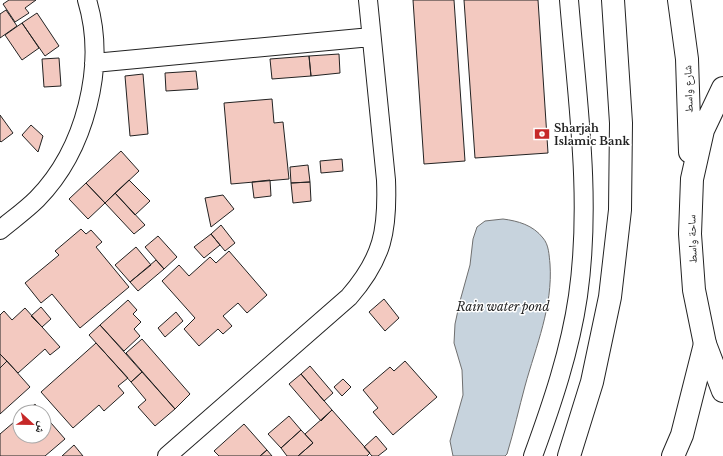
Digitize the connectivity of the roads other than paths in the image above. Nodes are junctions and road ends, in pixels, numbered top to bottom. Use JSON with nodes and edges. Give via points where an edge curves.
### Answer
{"nodes":[{"id":1,"x":87,"y":0,"type":"edge"},
{"id":2,"x":368,"y":0,"type":"edge"},
{"id":3,"x":569,"y":0,"type":"edge"},
{"id":4,"x":613,"y":0,"type":"edge"},
{"id":5,"x":678,"y":0,"type":"edge"},
{"id":6,"x":371,"y":37,"type":"junction"},
{"id":7,"x":94,"y":63,"type":"junction"},
{"id":8,"x":723,"y":88,"type":"edge"},
{"id":9,"x":692,"y":178,"type":"junction"},
{"id":10,"x":0,"y":230,"type":"edge"},
{"id":11,"x":705,"y":344,"type":"junction"},
{"id":12,"x":723,"y":391,"type":"edge"},
{"id":13,"x":167,"y":456,"type":"edge"},
{"id":14,"x":533,"y":456,"type":"edge"},
{"id":15,"x":569,"y":456,"type":"edge"},
{"id":16,"x":673,"y":456,"type":"edge"}],
"edges":[{"from":1,"to":7,"type":"street","via":[[94,34]]},
{"from":2,"to":6,"type":"street"},
{"from":3,"to":14,"type":"street","via":[[583,172],[583,253],[570,340],[559,382]]},
{"from":4,"to":15,"type":"main road","via":[[621,123],[620,210],[609,305],[592,382]]},
{"from":5,"to":9,"type":"main road","name":"شارع واسط","via":[[687,60]]},
{"from":6,"to":7,"type":"street"},
{"from":6,"to":13,"type":"street","via":[[387,203],[386,224],[374,263],[363,281],[333,312]]},
{"from":7,"to":10,"type":"street","via":[[91,93],[72,150],[37,199]]},
{"from":8,"to":9,"type":"main road","name":"ساحة واسط","via":[[703,130]]},
{"from":9,"to":11,"type":"main road","name":"ساحة واسط","via":[[690,234],[694,290]]},
{"from":11,"to":12,"type":"main road","name":"ساحة واسط"},
{"from":11,"to":16,"type":"main road","via":[[682,435]]}]}
